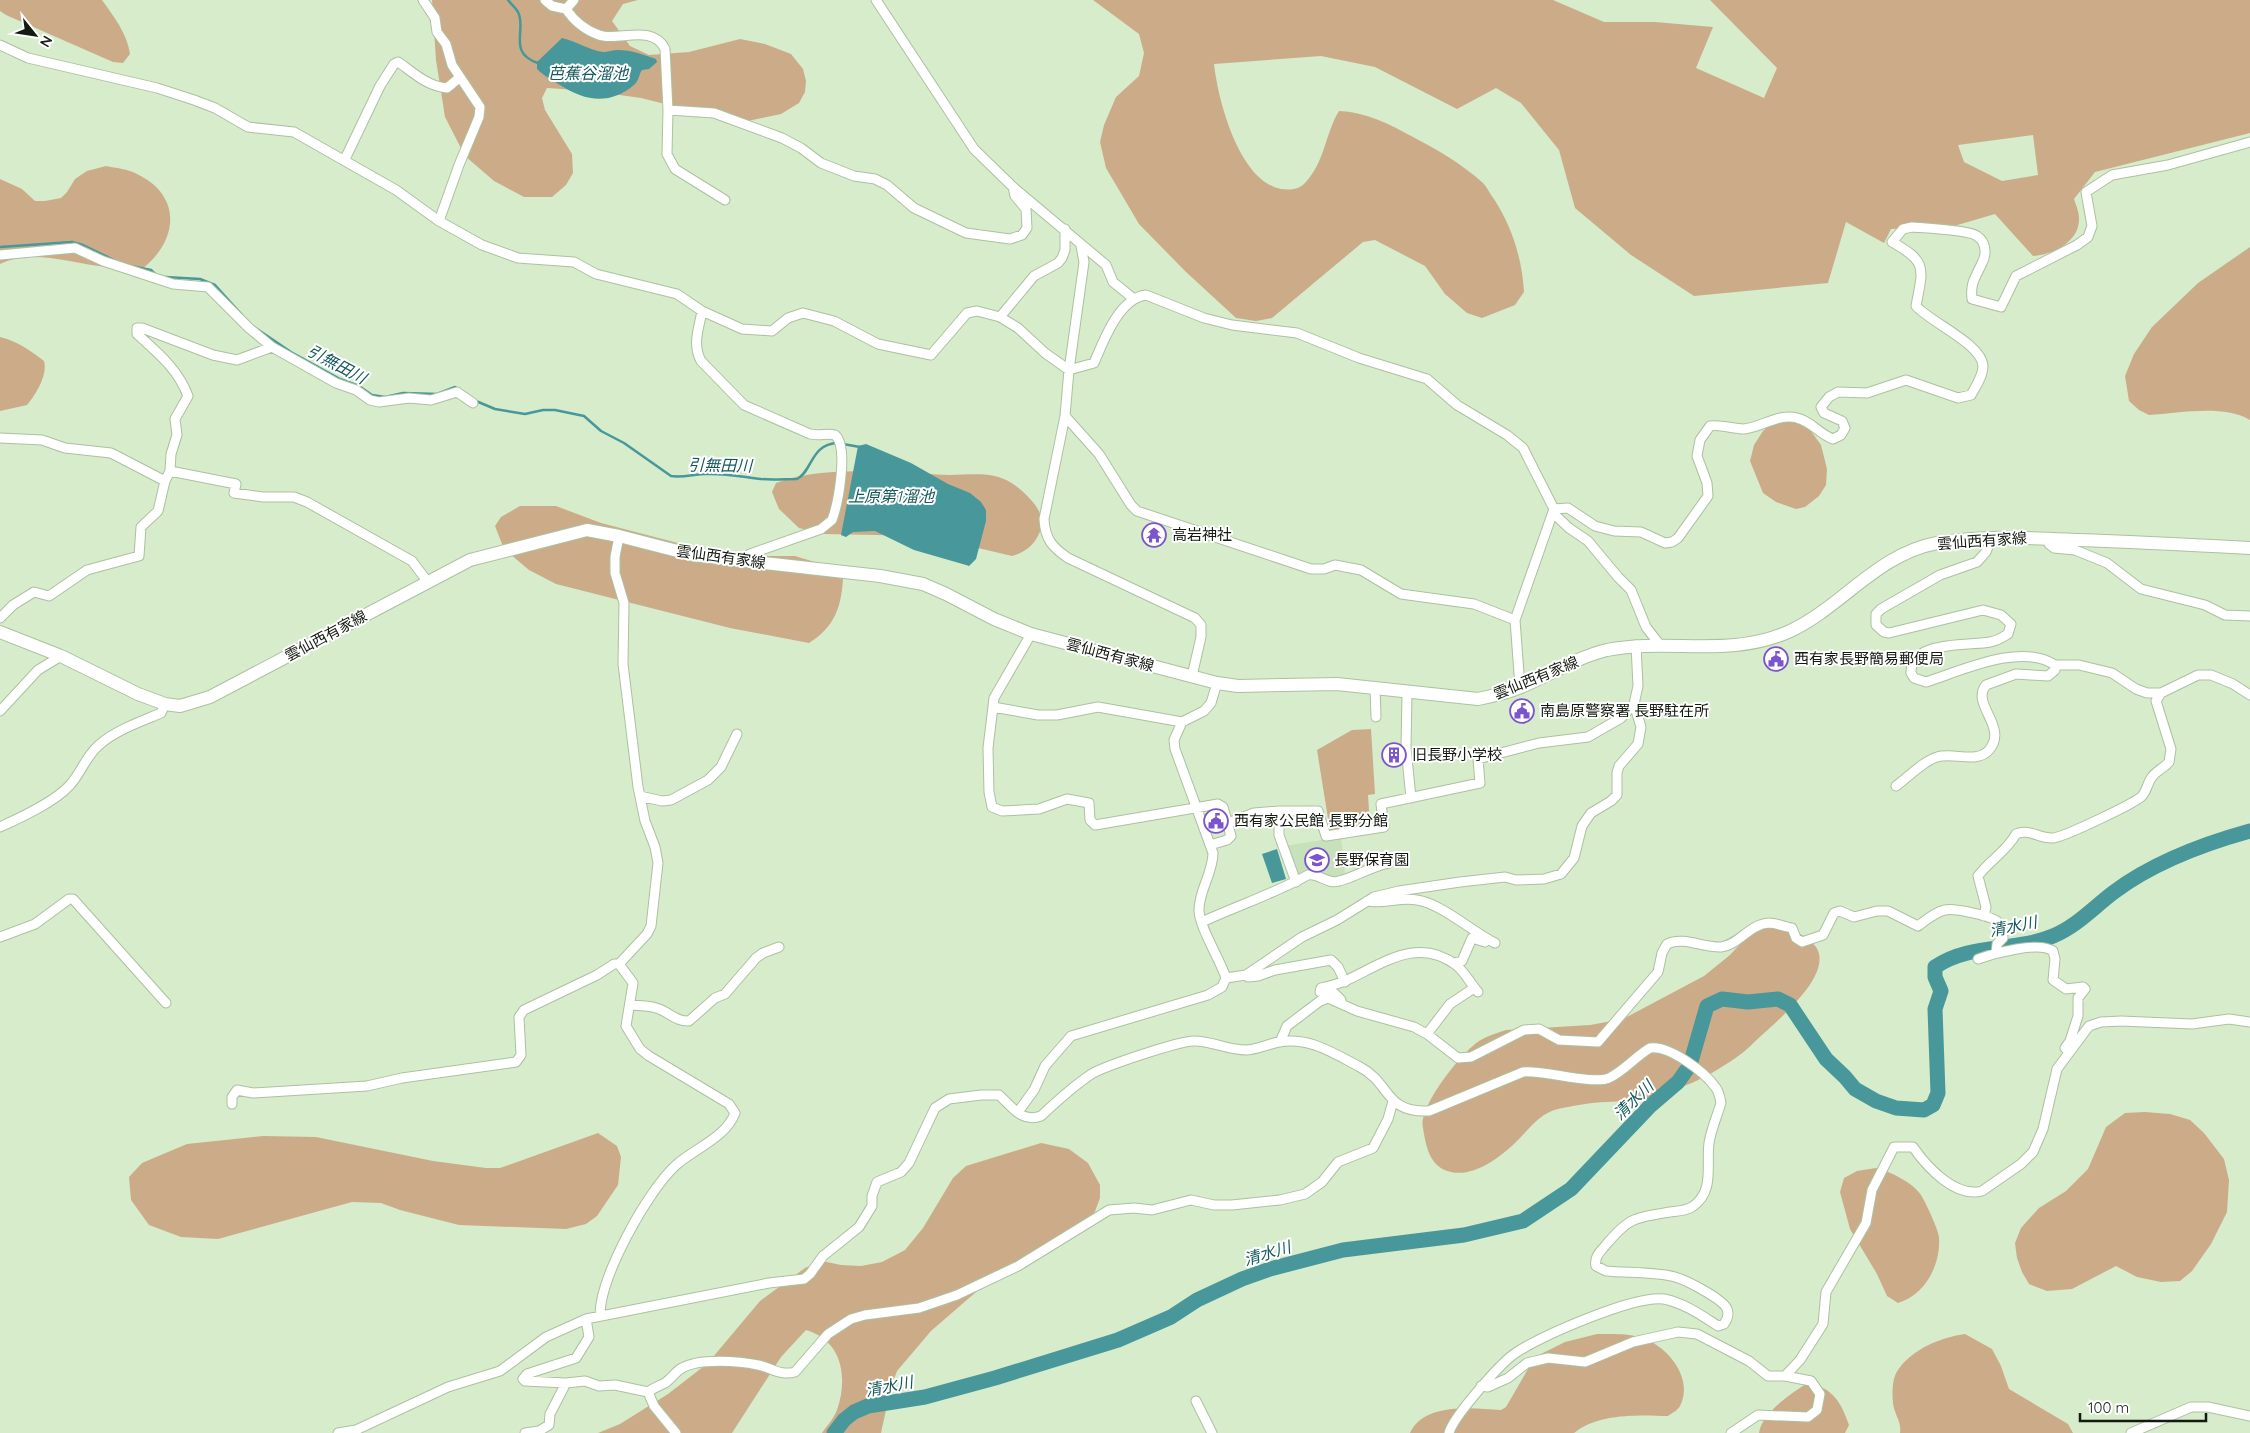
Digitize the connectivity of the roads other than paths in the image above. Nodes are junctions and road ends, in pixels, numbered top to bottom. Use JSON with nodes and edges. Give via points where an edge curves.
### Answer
{"nodes":[{"id":1,"x":423,"y":0,"type":"edge"},
{"id":2,"x":545,"y":0,"type":"edge"},
{"id":3,"x":574,"y":0,"type":"edge"},
{"id":4,"x":876,"y":0,"type":"edge"},
{"id":5,"x":566,"y":8,"type":"junction"},
{"id":6,"x":0,"y":45,"type":"edge"},
{"id":7,"x":459,"y":78,"type":"junction"},
{"id":8,"x":668,"y":110,"type":"junction"},
{"id":9,"x":2250,"y":142,"type":"edge"},
{"id":10,"x":345,"y":159,"type":"junction"},
{"id":11,"x":1013,"y":187,"type":"junction"},
{"id":12,"x":725,"y":200,"type":"dead end"},
{"id":13,"x":439,"y":221,"type":"junction"},
{"id":14,"x":1065,"y":229,"type":"junction"},
{"id":15,"x":1081,"y":246,"type":"junction"},
{"id":16,"x":0,"y":255,"type":"edge"},
{"id":17,"x":1134,"y":299,"type":"junction"},
{"id":18,"x":702,"y":311,"type":"junction"},
{"id":19,"x":1000,"y":318,"type":"junction"},
{"id":20,"x":272,"y":347,"type":"junction"},
{"id":21,"x":1069,"y":370,"type":"junction"},
{"id":22,"x":473,"y":403,"type":"dead end"},
{"id":23,"x":1065,"y":416,"type":"junction"},
{"id":24,"x":0,"y":438,"type":"edge"},
{"id":25,"x":170,"y":471,"type":"junction"},
{"id":26,"x":165,"y":481,"type":"junction"},
{"id":27,"x":1554,"y":511,"type":"junction"},
{"id":28,"x":619,"y":536,"type":"junction"},
{"id":29,"x":1991,"y":538,"type":"junction"},
{"id":30,"x":2048,"y":538,"type":"junction"},
{"id":31,"x":2250,"y":548,"type":"edge"},
{"id":32,"x":739,"y":562,"type":"junction"},
{"id":33,"x":427,"y":582,"type":"junction"},
{"id":34,"x":2250,"y":616,"type":"edge"},
{"id":35,"x":0,"y":618,"type":"edge"},
{"id":36,"x":1515,"y":620,"type":"junction"},
{"id":37,"x":0,"y":632,"type":"edge"},
{"id":38,"x":1031,"y":634,"type":"junction"},
{"id":39,"x":1636,"y":645,"type":"junction"},
{"id":40,"x":1660,"y":645,"type":"junction"},
{"id":41,"x":61,"y":656,"type":"junction"},
{"id":42,"x":2055,"y":665,"type":"junction"},
{"id":43,"x":1192,"y":676,"type":"junction"},
{"id":44,"x":1217,"y":683,"type":"junction"},
{"id":45,"x":1520,"y":687,"type":"junction"},
{"id":46,"x":1375,"y":688,"type":"junction"},
{"id":47,"x":1407,"y":692,"type":"junction"},
{"id":48,"x":2161,"y":693,"type":"junction"},
{"id":49,"x":2250,"y":694,"type":"edge"},
{"id":50,"x":165,"y":704,"type":"junction"},
{"id":51,"x":1634,"y":704,"type":"junction"},
{"id":52,"x":993,"y":707,"type":"junction"},
{"id":53,"x":0,"y":711,"type":"edge"},
{"id":54,"x":1376,"y":717,"type":"dead end"},
{"id":55,"x":1182,"y":722,"type":"junction"},
{"id":56,"x":737,"y":734,"type":"dead end"},
{"id":57,"x":1896,"y":786,"type":"dead end"},
{"id":58,"x":640,"y":796,"type":"junction"},
{"id":59,"x":1411,"y":798,"type":"junction"},
{"id":60,"x":1198,"y":808,"type":"junction"},
{"id":61,"x":1279,"y":812,"type":"junction"},
{"id":62,"x":1228,"y":823,"type":"junction"},
{"id":63,"x":0,"y":827,"type":"edge"},
{"id":64,"x":1210,"y":845,"type":"junction"},
{"id":65,"x":1389,"y":863,"type":"dead end"},
{"id":66,"x":1296,"y":882,"type":"junction"},
{"id":67,"x":1367,"y":901,"type":"junction"},
{"id":68,"x":1984,"y":916,"type":"junction"},
{"id":69,"x":1202,"y":922,"type":"junction"},
{"id":70,"x":0,"y":937,"type":"edge"},
{"id":71,"x":779,"y":947,"type":"dead end"},
{"id":72,"x":1996,"y":950,"type":"junction"},
{"id":73,"x":1978,"y":959,"type":"dead end"},
{"id":74,"x":1454,"y":963,"type":"junction"},
{"id":75,"x":619,"y":964,"type":"junction"},
{"id":76,"x":1246,"y":976,"type":"junction"},
{"id":77,"x":1226,"y":978,"type":"junction"},
{"id":78,"x":1345,"y":982,"type":"junction"},
{"id":79,"x":1340,"y":1002,"type":"junction"},
{"id":80,"x":166,"y":1003,"type":"dead end"},
{"id":81,"x":630,"y":1005,"type":"junction"},
{"id":82,"x":2250,"y":1022,"type":"edge"},
{"id":83,"x":1427,"y":1034,"type":"junction"},
{"id":84,"x":1280,"y":1042,"type":"junction"},
{"id":85,"x":2057,"y":1069,"type":"junction"},
{"id":86,"x":1393,"y":1102,"type":"junction"},
{"id":87,"x":232,"y":1104,"type":"dead end"},
{"id":88,"x":1018,"y":1112,"type":"junction"},
{"id":89,"x":600,"y":1315,"type":"junction"},
{"id":90,"x":586,"y":1319,"type":"junction"},
{"id":91,"x":1785,"y":1376,"type":"junction"},
{"id":92,"x":566,"y":1383,"type":"junction"},
{"id":93,"x":1481,"y":1386,"type":"junction"},
{"id":94,"x":648,"y":1392,"type":"junction"},
{"id":95,"x":1196,"y":1401,"type":"dead end"},
{"id":96,"x":2250,"y":1416,"type":"edge"},
{"id":97,"x":338,"y":1433,"type":"edge"},
{"id":98,"x":525,"y":1433,"type":"edge"},
{"id":99,"x":676,"y":1433,"type":"edge"},
{"id":100,"x":1212,"y":1433,"type":"edge"},
{"id":101,"x":1449,"y":1433,"type":"edge"},
{"id":102,"x":1731,"y":1433,"type":"edge"},
{"id":103,"x":2131,"y":1433,"type":"edge"}],
"edges":[{"from":1,"to":7,"type":"street","via":[[435,18],[437,32],[446,44]]},
{"from":2,"to":5,"type":"street","via":[[552,6]]},
{"from":3,"to":5,"type":"street"},
{"from":4,"to":11,"type":"street","via":[[974,149]]},
{"from":5,"to":8,"type":"street","via":[[574,20],[600,36],[638,35],[662,44]]},
{"from":6,"to":10,"type":"street","via":[[28,58],[157,88],[194,100],[248,127],[294,132]]},
{"from":7,"to":10,"type":"street","via":[[447,88],[438,87],[422,80],[402,64],[394,64]]},
{"from":7,"to":13,"type":"street","via":[[477,100],[480,112]]},
{"from":8,"to":11,"type":"street","via":[[714,113],[782,138],[821,163],[854,176],[875,178],[914,208],[966,233],[1010,238],[1022,235],[1027,228],[1026,209],[1015,196]]},
{"from":8,"to":12,"type":"street","via":[[669,162]]},
{"from":9,"to":27,"type":"street","via":[[2168,165],[2112,175],[2086,192],[2092,226],[2088,237],[2016,276],[2001,307],[1972,299],[1970,287],[1985,251],[1984,243],[1976,235],[1912,226],[1902,229],[1892,242],[1911,252],[1920,262],[1916,306],[1960,338],[1983,363],[1982,373],[1971,395],[1958,398],[1906,380],[1867,393],[1838,392],[1821,407],[1824,413],[1842,421],[1841,436],[1833,439],[1795,417],[1775,419],[1744,429],[1710,426],[1700,440],[1697,456],[1707,482],[1708,496],[1672,542],[1665,543],[1641,532],[1614,531],[1595,526],[1568,508]]},
{"from":10,"to":13,"type":"street"},
{"from":11,"to":14,"type":"street"},
{"from":13,"to":18,"type":"street","via":[[482,245],[518,258],[574,262],[596,274],[677,294]]},
{"from":14,"to":15,"type":"street"},
{"from":14,"to":19,"type":"street","via":[[1062,258],[1034,276]]},
{"from":15,"to":17,"type":"street","via":[[1106,265],[1113,282]]},
{"from":15,"to":21,"type":"street","via":[[1084,262]]},
{"from":16,"to":20,"type":"street","via":[[75,248],[103,261],[173,284],[208,287],[248,328]]},
{"from":17,"to":21,"type":"street","via":[[1108,329],[1094,363]]},
{"from":17,"to":27,"type":"street","via":[[1146,295],[1204,318],[1297,333],[1360,358],[1427,379],[1457,405],[1507,434],[1523,448]]},
{"from":18,"to":19,"type":"street","via":[[742,329],[763,332],[772,331],[788,318],[803,313],[834,321],[878,344],[931,354],[967,313],[978,311]]},
{"from":18,"to":32,"type":"street","via":[[695,346],[697,353],[744,405],[810,434],[836,435],[840,443],[842,468],[832,520],[821,529],[750,554]]},
{"from":19,"to":21,"type":"street","via":[[1018,328]]},
{"from":20,"to":22,"type":"street","via":[[370,400],[431,400],[457,392]]},
{"from":20,"to":25,"type":"street","via":[[237,360],[213,355],[137,328],[137,334],[173,368],[188,396],[175,418],[177,435],[170,454]]},
{"from":21,"to":23,"type":"street"},
{"from":23,"to":36,"type":"street","via":[[1099,454],[1137,511],[1311,569],[1334,565],[1361,570],[1401,594],[1474,604]]},
{"from":23,"to":43,"type":"street","via":[[1044,519],[1048,541],[1068,558],[1195,618],[1201,625],[1201,638]]},
{"from":24,"to":26,"type":"street","via":[[42,440],[65,448],[111,453]]},
{"from":25,"to":26,"type":"street"},
{"from":25,"to":33,"type":"street","via":[[236,484],[234,493],[294,497],[307,502],[412,561]]},
{"from":26,"to":35,"type":"street","via":[[158,511],[141,527],[139,556],[87,570],[49,596],[34,592]]},
{"from":27,"to":36,"type":"street"},
{"from":27,"to":40,"type":"street","via":[[1569,528],[1588,541],[1631,590],[1646,627]]},
{"from":28,"to":32,"type":"main road","name":"雲仙西有家線","via":[[693,555]]},
{"from":28,"to":33,"type":"main road","name":"雲仙西有家線","via":[[587,530],[565,534],[470,560]]},
{"from":28,"to":58,"type":"street","via":[[615,573],[624,603],[623,664]]},
{"from":29,"to":30,"type":"main road","name":"雲仙西有家線"},
{"from":29,"to":40,"type":"main road","name":"雲仙西有家線","via":[[1936,543],[1915,549],[1877,569],[1812,619],[1764,641],[1732,646]]},
{"from":29,"to":42,"type":"street","via":[[1986,552],[1977,562],[1940,575],[1881,609],[1876,614],[1876,625],[1889,633],[1983,610],[2001,615],[2011,624],[2008,634],[1991,642],[1946,645],[1919,655],[1913,661],[1911,673],[1920,681],[1926,682],[2012,655],[2042,659]]},
{"from":30,"to":31,"type":"main road","name":"雲仙西有家線"},
{"from":30,"to":34,"type":"street","via":[[2054,548],[2075,550],[2107,563],[2141,590],[2205,605],[2224,615]]},
{"from":32,"to":38,"type":"main road","name":"雲仙西有家線","via":[[880,576],[923,584]]},
{"from":33,"to":50,"type":"main road","name":"雲仙西有家線","via":[[210,697],[180,706]]},
{"from":36,"to":45,"type":"street"},
{"from":37,"to":41,"type":"main road","name":"雲仙西有家線"},
{"from":38,"to":43,"type":"main road","name":"雲仙西有家線"},
{"from":38,"to":52,"type":"street","via":[[994,698]]},
{"from":39,"to":40,"type":"main road","name":"雲仙西有家線"},
{"from":39,"to":45,"type":"main road","name":"雲仙西有家線","via":[[1576,661]]},
{"from":39,"to":51,"type":"street","via":[[1638,671]]},
{"from":41,"to":50,"type":"main road","name":"雲仙西有家線"},
{"from":41,"to":53,"type":"street","via":[[38,670]]},
{"from":42,"to":48,"type":"street","via":[[2079,665],[2112,673],[2136,689]]},
{"from":42,"to":57,"type":"street","via":[[2055,670],[2048,676],[2016,674],[1983,689],[1982,699],[1995,730],[1993,745],[1984,755],[1934,757]]},
{"from":43,"to":44,"type":"main road","name":"雲仙西有家線"},
{"from":44,"to":46,"type":"main road","name":"雲仙西有家線","via":[[1238,686],[1337,684]]},
{"from":44,"to":55,"type":"street","via":[[1211,703],[1204,711]]},
{"from":45,"to":47,"type":"main road","name":"雲仙西有家線","via":[[1478,699]]},
{"from":46,"to":47,"type":"main road","name":"雲仙西有家線"},
{"from":46,"to":54,"type":"street"},
{"from":47,"to":59,"type":"street","via":[[1406,748]]},
{"from":48,"to":49,"type":"street","via":[[2198,675],[2211,675]]},
{"from":48,"to":68,"type":"street","via":[[2156,701],[2171,749],[2169,762],[2152,777],[2141,797],[2110,814],[2054,838],[2023,831],[2016,834],[2011,844],[1978,876],[1986,907]]},
{"from":50,"to":63,"type":"street","via":[[161,713],[100,744],[68,788]]},
{"from":51,"to":59,"type":"street","via":[[1620,718],[1588,737],[1539,743],[1478,759],[1480,783]]},
{"from":51,"to":67,"type":"street","via":[[1641,727],[1640,735],[1638,744],[1619,766],[1617,795],[1591,813],[1582,826],[1574,858],[1561,874],[1544,879],[1504,877],[1399,891]]},
{"from":52,"to":55,"type":"street","via":[[1057,715],[1098,707]]},
{"from":52,"to":60,"type":"street","via":[[988,748],[992,807],[1002,811],[1039,809],[1066,799],[1088,803],[1090,820],[1095,825]]},
{"from":55,"to":60,"type":"street","via":[[1174,740],[1175,749]]},
{"from":56,"to":58,"type":"street","via":[[721,767],[708,780],[671,800]]},
{"from":58,"to":75,"type":"street","via":[[658,863],[651,926]]},
{"from":59,"to":61,"type":"street","via":[[1381,804],[1384,828],[1326,836],[1318,811]]},
{"from":60,"to":62,"type":"street","via":[[1218,804],[1223,808]]},
{"from":60,"to":64,"type":"street"},
{"from":61,"to":62,"type":"street","via":[[1254,813]]},
{"from":61,"to":66,"type":"street","via":[[1279,835]]},
{"from":62,"to":64,"type":"street","via":[[1230,838]]},
{"from":64,"to":69,"type":"street","via":[[1213,861],[1200,900]]},
{"from":65,"to":66,"type":"street","via":[[1371,867],[1339,882],[1314,874]]},
{"from":66,"to":69,"type":"street"},
{"from":67,"to":74,"type":"street","via":[[1419,900],[1435,906],[1492,941],[1472,938],[1462,961]]},
{"from":67,"to":76,"type":"street","via":[[1338,920],[1302,937]]},
{"from":68,"to":72,"type":"street","via":[[2000,924],[2003,938]]},
{"from":68,"to":83,"type":"street","via":[[1945,910],[1918,926],[1888,911],[1854,916],[1840,911],[1834,913],[1823,934],[1802,942],[1796,938],[1792,928],[1769,923],[1747,931],[1735,942],[1722,947],[1672,942],[1662,953],[1658,972],[1598,1042],[1559,1040],[1539,1029],[1524,1030],[1472,1057],[1458,1058]]},
{"from":69,"to":77,"type":"street","via":[[1222,962]]},
{"from":70,"to":80,"type":"street","via":[[35,924],[69,898],[74,899]]},
{"from":71,"to":81,"type":"street","via":[[756,958],[725,994],[715,998],[689,1021],[678,1020],[652,1006]]},
{"from":72,"to":73,"type":"street"},
{"from":72,"to":85,"type":"street","via":[[2049,948],[2055,955],[2053,980],[2066,989],[2084,988],[2078,998],[2078,1016],[2070,1041],[2057,1061]]},
{"from":74,"to":78,"type":"street","via":[[1420,952],[1404,953]]},
{"from":74,"to":83,"type":"street","via":[[1476,990],[1450,1004]]},
{"from":75,"to":81,"type":"street","via":[[633,983]]},
{"from":75,"to":87,"type":"street","via":[[524,1010],[518,1017],[521,1054],[516,1062],[367,1086],[252,1093],[237,1090]]},
{"from":76,"to":77,"type":"street"},
{"from":76,"to":78,"type":"street","via":[[1331,960]]},
{"from":77,"to":88,"type":"street","via":[[1222,987],[1208,995],[1071,1036],[1045,1066],[1034,1090]]},
{"from":78,"to":79,"type":"street","via":[[1321,988],[1320,992],[1334,993]]},
{"from":79,"to":83,"type":"street","via":[[1357,1011],[1414,1027]]},
{"from":79,"to":84,"type":"street","via":[[1328,998],[1320,1000],[1288,1026]]},
{"from":81,"to":89,"type":"street","via":[[626,1029],[640,1048],[729,1104],[735,1114],[719,1134],[676,1164],[661,1181],[610,1271],[603,1290]]},
{"from":82,"to":85,"type":"street","via":[[2229,1019],[2192,1024],[2101,1022],[2085,1029]]},
{"from":84,"to":86,"type":"street","via":[[1303,1040],[1362,1068],[1374,1076]]},
{"from":84,"to":88,"type":"street","via":[[1246,1050],[1207,1041],[1175,1044],[1091,1074],[1032,1120]]},
{"from":85,"to":91,"type":"street","via":[[2042,1134],[2033,1152],[1982,1190],[1964,1190],[1935,1175],[1913,1147],[1894,1147],[1872,1190],[1866,1223],[1826,1292],[1824,1324]]},
{"from":86,"to":93,"type":"street","via":[[1407,1109],[1429,1111],[1523,1072],[1601,1080],[1615,1074],[1650,1048],[1677,1054],[1718,1090],[1721,1103],[1710,1140],[1705,1193],[1686,1210],[1636,1218],[1627,1223],[1618,1230],[1595,1262],[1606,1271],[1675,1277],[1690,1284],[1720,1300],[1727,1309],[1728,1318],[1724,1324],[1718,1326],[1682,1304],[1662,1299],[1646,1300],[1582,1320],[1515,1352]]},
{"from":86,"to":94,"type":"street","via":[[1373,1148],[1338,1162],[1322,1182],[1305,1194],[1232,1205],[1191,1200],[1152,1210],[1110,1210],[1018,1266],[972,1288],[920,1308],[851,1319],[828,1334],[794,1372],[779,1373],[744,1363],[692,1363]]},
{"from":88,"to":89,"type":"street","via":[[999,1095],[949,1099],[935,1108],[909,1163],[901,1172],[877,1182],[872,1206],[859,1227],[823,1256],[804,1279]]},
{"from":89,"to":90,"type":"street"},
{"from":90,"to":92,"type":"street","via":[[590,1336],[576,1358],[527,1374],[523,1379],[529,1383]]},
{"from":90,"to":97,"type":"street","via":[[546,1337],[500,1371],[448,1387],[356,1430]]},
{"from":91,"to":93,"type":"street","via":[[1768,1376],[1749,1361],[1697,1334],[1678,1332],[1633,1342],[1585,1362],[1548,1358],[1527,1363],[1508,1378],[1488,1387]]},
{"from":91,"to":102,"type":"street","via":[[1811,1381],[1820,1394],[1818,1410],[1808,1417],[1758,1415]]},
{"from":92,"to":94,"type":"street","via":[[585,1381],[599,1386],[615,1385]]},
{"from":92,"to":98,"type":"street","via":[[550,1414],[549,1425],[539,1431]]},
{"from":93,"to":101,"type":"street","via":[[1451,1424]]},
{"from":94,"to":99,"type":"street","via":[[654,1406]]},
{"from":95,"to":100,"type":"street"},
{"from":96,"to":103,"type":"street","via":[[2208,1407],[2191,1407]]}]}
